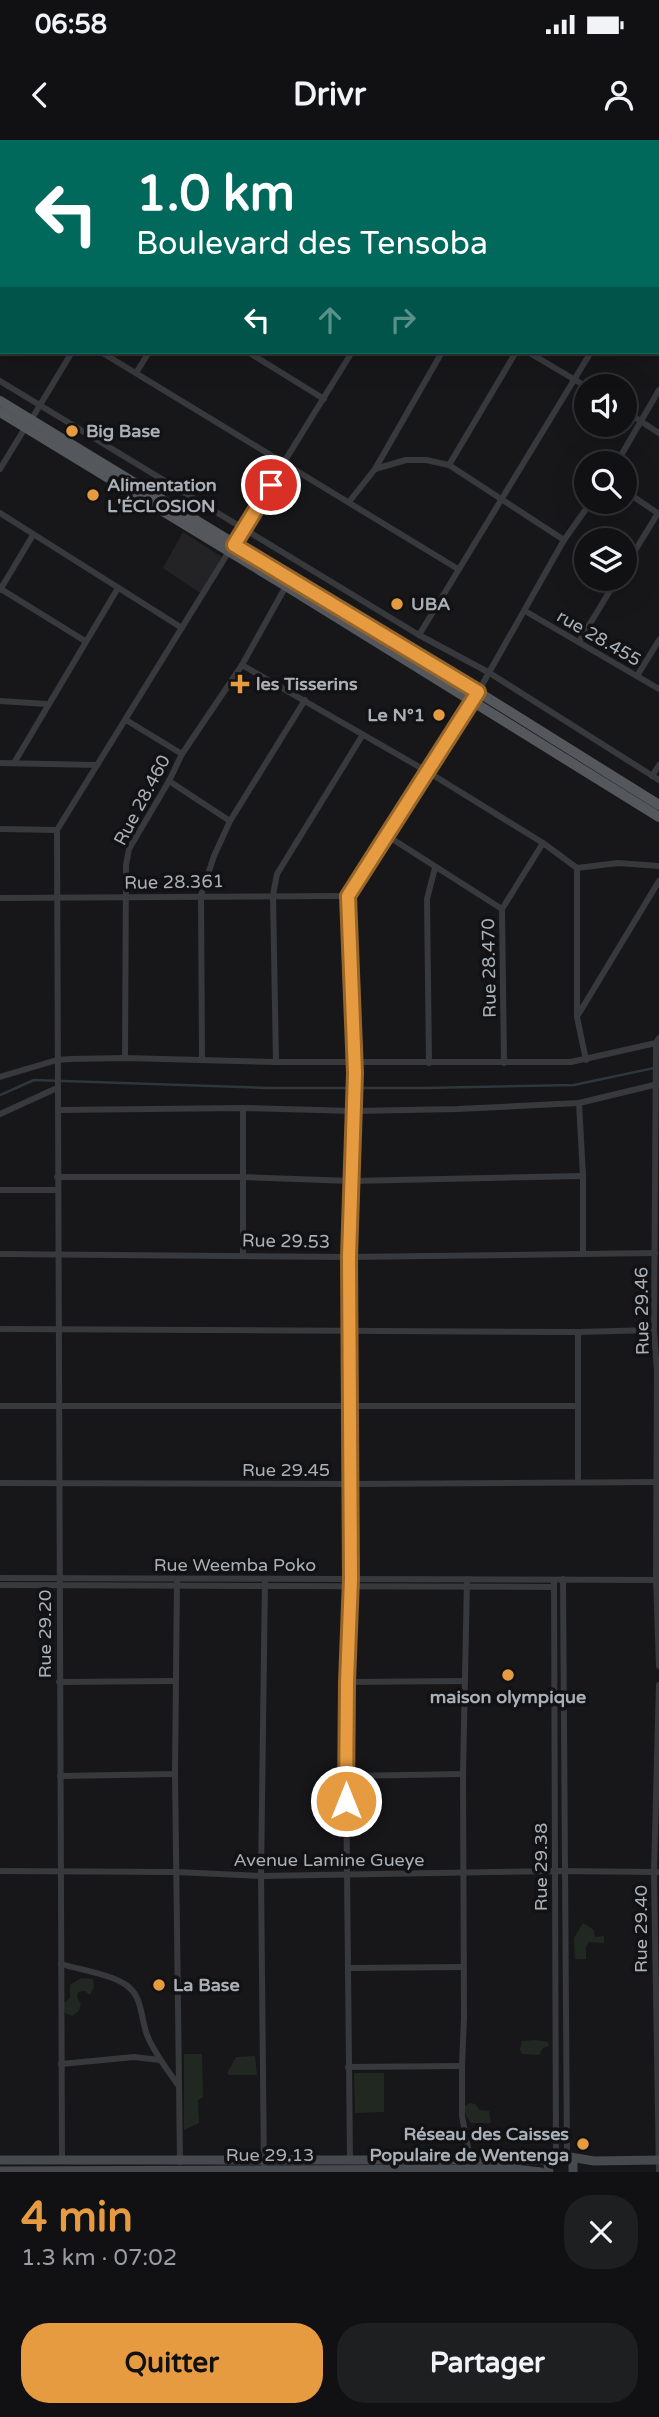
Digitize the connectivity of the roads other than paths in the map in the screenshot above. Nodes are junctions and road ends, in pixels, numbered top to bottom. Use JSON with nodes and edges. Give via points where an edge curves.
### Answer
{"nodes":[{"id":1,"x":71,"y":354,"type":"edge"},
{"id":2,"x":104,"y":354,"type":"edge"},
{"id":3,"x":148,"y":354,"type":"edge"},
{"id":4,"x":251,"y":354,"type":"edge"},
{"id":5,"x":351,"y":354,"type":"edge"},
{"id":6,"x":441,"y":354,"type":"edge"},
{"id":7,"x":515,"y":354,"type":"edge"},
{"id":8,"x":531,"y":354,"type":"edge"},
{"id":9,"x":590,"y":354,"type":"edge"},
{"id":10,"x":136,"y":373,"type":"junction"},
{"id":11,"x":578,"y":374,"type":"edge"},
{"id":12,"x":574,"y":378,"type":"edge"},
{"id":13,"x":0,"y":381,"type":"edge"},
{"id":14,"x":574,"y":381,"type":"edge"},
{"id":15,"x":659,"y":390,"type":"edge"},
{"id":16,"x":324,"y":399,"type":"junction"},
{"id":17,"x":0,"y":401,"type":"edge"},
{"id":18,"x":39,"y":404,"type":"junction"},
{"id":19,"x":0,"y":412,"type":"edge"},
{"id":20,"x":637,"y":419,"type":"edge"},
{"id":21,"x":640,"y":421,"type":"junction"},
{"id":22,"x":28,"y":424,"type":"junction"},
{"id":23,"x":659,"y":433,"type":"edge"},
{"id":24,"x":623,"y":451,"type":"edge"},
{"id":25,"x":284,"y":463,"type":"junction"},
{"id":26,"x":449,"y":465,"type":"junction"},
{"id":27,"x":0,"y":469,"type":"edge"},
{"id":28,"x":375,"y":469,"type":"junction"},
{"id":29,"x":501,"y":499,"type":"junction"},
{"id":30,"x":637,"y":499,"type":"edge"},
{"id":31,"x":349,"y":502,"type":"junction"},
{"id":32,"x":0,"y":513,"type":"edge"},
{"id":33,"x":582,"y":514,"type":"edge"},
{"id":34,"x":658,"y":514,"type":"edge"},
{"id":35,"x":245,"y":528,"type":"junction"},
{"id":36,"x":33,"y":535,"type":"junction"},
{"id":37,"x":564,"y":540,"type":"junction"},
{"id":38,"x":637,"y":548,"type":"edge"},
{"id":39,"x":232,"y":549,"type":"junction"},
{"id":40,"x":458,"y":569,"type":"junction"},
{"id":41,"x":286,"y":586,"type":"junction"},
{"id":42,"x":118,"y":588,"type":"junction"},
{"id":43,"x":1,"y":590,"type":"edge"},
{"id":44,"x":610,"y":591,"type":"edge"},
{"id":45,"x":525,"y":611,"type":"junction"},
{"id":46,"x":182,"y":628,"type":"junction"},
{"id":47,"x":419,"y":635,"type":"junction"},
{"id":48,"x":659,"y":640,"type":"edge"},
{"id":49,"x":85,"y":641,"type":"junction"},
{"id":50,"x":579,"y":642,"type":"junction"},
{"id":51,"x":242,"y":665,"type":"junction"},
{"id":52,"x":488,"y":672,"type":"junction"},
{"id":53,"x":637,"y":676,"type":"junction"},
{"id":54,"x":659,"y":689,"type":"edge"},
{"id":55,"x":475,"y":696,"type":"junction"},
{"id":56,"x":305,"y":700,"type":"junction"},
{"id":57,"x":0,"y":701,"type":"edge"},
{"id":58,"x":47,"y":704,"type":"junction"},
{"id":59,"x":126,"y":720,"type":"junction"},
{"id":60,"x":362,"y":736,"type":"junction"},
{"id":61,"x":182,"y":754,"type":"junction"},
{"id":62,"x":0,"y":763,"type":"edge"},
{"id":63,"x":14,"y":763,"type":"junction"},
{"id":64,"x":97,"y":765,"type":"junction"},
{"id":65,"x":659,"y":765,"type":"edge"},
{"id":66,"x":428,"y":772,"type":"junction"},
{"id":67,"x":656,"y":778,"type":"edge"},
{"id":68,"x":169,"y":781,"type":"junction"},
{"id":69,"x":659,"y":805,"type":"edge"},
{"id":70,"x":659,"y":817,"type":"edge"},
{"id":71,"x":230,"y":821,"type":"junction"},
{"id":72,"x":0,"y":829,"type":"edge"},
{"id":73,"x":57,"y":830,"type":"junction"},
{"id":74,"x":386,"y":835,"type":"junction"},
{"id":75,"x":544,"y":843,"type":"junction"},
{"id":76,"x":659,"y":866,"type":"edge"},
{"id":77,"x":435,"y":868,"type":"junction"},
{"id":78,"x":577,"y":868,"type":"junction"},
{"id":79,"x":659,"y":881,"type":"edge"},
{"id":80,"x":201,"y":895,"type":"junction"},
{"id":81,"x":273,"y":895,"type":"junction"},
{"id":82,"x":348,"y":896,"type":"junction"},
{"id":83,"x":57,"y":897,"type":"junction"},
{"id":84,"x":126,"y":897,"type":"junction"},
{"id":85,"x":0,"y":898,"type":"edge"},
{"id":86,"x":502,"y":909,"type":"junction"},
{"id":87,"x":578,"y":1017,"type":"junction"},
{"id":88,"x":657,"y":1040,"type":"edge"},
{"id":89,"x":125,"y":1058,"type":"junction"},
{"id":90,"x":202,"y":1059,"type":"junction"},
{"id":91,"x":57,"y":1060,"type":"junction"},
{"id":92,"x":586,"y":1060,"type":"junction"},
{"id":93,"x":276,"y":1062,"type":"junction"},
{"id":94,"x":354,"y":1062,"type":"junction"},
{"id":95,"x":429,"y":1063,"type":"junction"},
{"id":96,"x":504,"y":1063,"type":"junction"},
{"id":97,"x":0,"y":1077,"type":"edge"},
{"id":98,"x":657,"y":1084,"type":"edge"},
{"id":99,"x":57,"y":1087,"type":"junction"},
{"id":100,"x":579,"y":1103,"type":"junction"},
{"id":101,"x":243,"y":1108,"type":"junction"},
{"id":102,"x":354,"y":1108,"type":"junction"},
{"id":103,"x":58,"y":1110,"type":"junction"},
{"id":104,"x":0,"y":1114,"type":"edge"},
{"id":105,"x":657,"y":1168,"type":"edge"},
{"id":106,"x":583,"y":1176,"type":"junction"},
{"id":107,"x":57,"y":1177,"type":"junction"},
{"id":108,"x":243,"y":1177,"type":"junction"},
{"id":109,"x":351,"y":1181,"type":"junction"},
{"id":110,"x":0,"y":1190,"type":"edge"},
{"id":111,"x":57,"y":1190,"type":"junction"},
{"id":112,"x":583,"y":1253,"type":"junction"},
{"id":113,"x":655,"y":1253,"type":"junction"},
{"id":114,"x":0,"y":1254,"type":"edge"},
{"id":115,"x":243,"y":1254,"type":"junction"},
{"id":116,"x":57,"y":1255,"type":"junction"},
{"id":117,"x":349,"y":1257,"type":"junction"},
{"id":118,"x":0,"y":1329,"type":"edge"},
{"id":119,"x":58,"y":1330,"type":"junction"},
{"id":120,"x":350,"y":1330,"type":"junction"},
{"id":121,"x":654,"y":1330,"type":"junction"},
{"id":122,"x":578,"y":1332,"type":"junction"},
{"id":123,"x":0,"y":1406,"type":"edge"},
{"id":124,"x":577,"y":1406,"type":"junction"},
{"id":125,"x":58,"y":1407,"type":"junction"},
{"id":126,"x":350,"y":1407,"type":"junction"},
{"id":127,"x":578,"y":1482,"type":"junction"},
{"id":128,"x":657,"y":1482,"type":"edge"},
{"id":129,"x":0,"y":1483,"type":"edge"},
{"id":130,"x":58,"y":1483,"type":"junction"},
{"id":131,"x":350,"y":1484,"type":"junction"},
{"id":132,"x":0,"y":1578,"type":"edge"},
{"id":133,"x":563,"y":1579,"type":"junction"},
{"id":134,"x":657,"y":1579,"type":"edge"},
{"id":135,"x":59,"y":1582,"type":"junction"},
{"id":136,"x":177,"y":1582,"type":"junction"},
{"id":137,"x":265,"y":1582,"type":"junction"},
{"id":138,"x":351,"y":1583,"type":"junction"},
{"id":139,"x":467,"y":1583,"type":"junction"},
{"id":140,"x":554,"y":1583,"type":"junction"},
{"id":141,"x":0,"y":1585,"type":"edge"},
{"id":142,"x":659,"y":1666,"type":"edge"},
{"id":143,"x":176,"y":1681,"type":"junction"},
{"id":144,"x":465,"y":1681,"type":"junction"},
{"id":145,"x":59,"y":1682,"type":"junction"},
{"id":146,"x":347,"y":1682,"type":"junction"},
{"id":147,"x":659,"y":1685,"type":"edge"},
{"id":148,"x":175,"y":1774,"type":"junction"},
{"id":149,"x":463,"y":1774,"type":"junction"},
{"id":150,"x":60,"y":1776,"type":"junction"},
{"id":151,"x":346,"y":1776,"type":"junction"},
{"id":152,"x":0,"y":1871,"type":"edge"},
{"id":153,"x":60,"y":1871,"type":"junction"},
{"id":154,"x":555,"y":1871,"type":"junction"},
{"id":155,"x":177,"y":1872,"type":"junction"},
{"id":156,"x":463,"y":1872,"type":"junction"},
{"id":157,"x":565,"y":1872,"type":"junction"},
{"id":158,"x":657,"y":1872,"type":"edge"},
{"id":159,"x":347,"y":1874,"type":"junction"},
{"id":160,"x":261,"y":1876,"type":"junction"},
{"id":161,"x":61,"y":1964,"type":"junction"},
{"id":162,"x":463,"y":1967,"type":"junction"},
{"id":163,"x":348,"y":1968,"type":"junction"},
{"id":164,"x":657,"y":2009,"type":"edge"},
{"id":165,"x":160,"y":2060,"type":"junction"},
{"id":166,"x":61,"y":2064,"type":"junction"},
{"id":167,"x":462,"y":2066,"type":"junction"},
{"id":168,"x":348,"y":2067,"type":"junction"},
{"id":169,"x":658,"y":2072,"type":"edge"},
{"id":170,"x":179,"y":2087,"type":"junction"},
{"id":171,"x":568,"y":2156,"type":"junction"},
{"id":172,"x":553,"y":2157,"type":"junction"},
{"id":173,"x":62,"y":2159,"type":"junction"},
{"id":174,"x":0,"y":2160,"type":"edge"},
{"id":175,"x":180,"y":2160,"type":"junction"},
{"id":176,"x":191,"y":2160,"type":"junction"},
{"id":177,"x":264,"y":2160,"type":"junction"},
{"id":178,"x":349,"y":2160,"type":"junction"},
{"id":179,"x":470,"y":2160,"type":"junction"},
{"id":180,"x":659,"y":2160,"type":"edge"},
{"id":181,"x":0,"y":2171,"type":"edge"},
{"id":182,"x":46,"y":2171,"type":"edge"},
{"id":183,"x":119,"y":2171,"type":"edge"},
{"id":184,"x":180,"y":2171,"type":"edge"},
{"id":185,"x":191,"y":2171,"type":"edge"},
{"id":186,"x":337,"y":2171,"type":"edge"},
{"id":187,"x":405,"y":2171,"type":"edge"},
{"id":188,"x":474,"y":2171,"type":"edge"},
{"id":189,"x":264,"y":2172,"type":"edge"},
{"id":190,"x":541,"y":2172,"type":"edge"},
{"id":191,"x":549,"y":2172,"type":"edge"},
{"id":192,"x":573,"y":2172,"type":"edge"},
{"id":193,"x":659,"y":2172,"type":"edge"}],
"edges":[{"from":1,"to":18,"type":"street"},
{"from":2,"to":10,"type":"street"},
{"from":3,"to":10,"type":"street"},
{"from":4,"to":16,"type":"street"},
{"from":5,"to":16,"type":"street"},
{"from":6,"to":28,"type":"street"},
{"from":7,"to":26,"type":"street"},
{"from":8,"to":12,"type":"street"},
{"from":9,"to":11,"type":"street"},
{"from":10,"to":25,"type":"street"},
{"from":13,"to":18,"type":"street"},
{"from":14,"to":29,"type":"street"},
{"from":15,"to":21,"type":"street"},
{"from":16,"to":25,"type":"street"},
{"from":17,"to":22,"type":"main road"},
{"from":18,"to":22,"type":"street"},
{"from":18,"to":35,"type":"street"},
{"from":19,"to":22,"type":"main road"},
{"from":20,"to":21,"type":"street"},
{"from":21,"to":23,"type":"street"},
{"from":21,"to":24,"type":"street"},
{"from":22,"to":27,"type":"street"},
{"from":22,"to":39,"type":"main road"},
{"from":25,"to":31,"type":"street"},
{"from":25,"to":35,"type":"street"},
{"from":26,"to":28,"type":"street","via":[[406,460]]},
{"from":26,"to":29,"type":"street"},
{"from":28,"to":31,"type":"street"},
{"from":29,"to":37,"type":"street"},
{"from":29,"to":40,"type":"street"},
{"from":30,"to":34,"type":"street"},
{"from":31,"to":40,"type":"street"},
{"from":32,"to":36,"type":"street"},
{"from":33,"to":37,"type":"street"},
{"from":34,"to":38,"type":"street"},
{"from":35,"to":39,"type":"street"},
{"from":35,"to":47,"type":"street"},
{"from":36,"to":42,"type":"street"},
{"from":36,"to":43,"type":"street"},
{"from":37,"to":45,"type":"street"},
{"from":39,"to":41,"type":"main road"},
{"from":39,"to":46,"type":"street"},
{"from":39,"to":55,"type":"main road"},
{"from":40,"to":47,"type":"street"},
{"from":41,"to":51,"type":"street","name":"Rue 28.460"},
{"from":41,"to":55,"type":"main road"},
{"from":42,"to":46,"type":"street"},
{"from":42,"to":49,"type":"street"},
{"from":43,"to":49,"type":"street"},
{"from":44,"to":50,"type":"street"},
{"from":45,"to":50,"type":"street","name":"rue 28.455"},
{"from":45,"to":52,"type":"street"},
{"from":46,"to":59,"type":"street"},
{"from":47,"to":52,"type":"street"},
{"from":48,"to":53,"type":"street"},
{"from":49,"to":58,"type":"street"},
{"from":50,"to":53,"type":"street","name":"rue 28.455"},
{"from":51,"to":56,"type":"street"},
{"from":51,"to":61,"type":"street","name":"Rue 28.460"},
{"from":52,"to":55,"type":"street"},
{"from":52,"to":67,"type":"street"},
{"from":53,"to":54,"type":"street","name":"rue 28.455"},
{"from":55,"to":66,"type":"street"},
{"from":55,"to":69,"type":"main road"},
{"from":55,"to":70,"type":"main road"},
{"from":56,"to":60,"type":"street"},
{"from":56,"to":71,"type":"street"},
{"from":57,"to":58,"type":"street"},
{"from":58,"to":63,"type":"street"},
{"from":59,"to":61,"type":"street"},
{"from":59,"to":64,"type":"street"},
{"from":60,"to":66,"type":"street"},
{"from":60,"to":81,"type":"street","via":[[285,859]]},
{"from":61,"to":68,"type":"street","name":"Rue 28.460"},
{"from":62,"to":63,"type":"street"},
{"from":63,"to":64,"type":"street"},
{"from":64,"to":73,"type":"street"},
{"from":65,"to":67,"type":"street"},
{"from":66,"to":74,"type":"street"},
{"from":66,"to":75,"type":"street"},
{"from":68,"to":71,"type":"street"},
{"from":68,"to":84,"type":"street","name":"Rue 28.460","via":[[129,849]]},
{"from":71,"to":80,"type":"street"},
{"from":72,"to":73,"type":"street"},
{"from":73,"to":83,"type":"street"},
{"from":74,"to":77,"type":"street"},
{"from":74,"to":82,"type":"street"},
{"from":75,"to":78,"type":"street"},
{"from":75,"to":86,"type":"street","name":"Rue 28.470"},
{"from":76,"to":78,"type":"street","via":[[618,863]]},
{"from":77,"to":86,"type":"street"},
{"from":77,"to":95,"type":"street","via":[[427,899]]},
{"from":78,"to":87,"type":"street"},
{"from":79,"to":87,"type":"street"},
{"from":80,"to":81,"type":"street","name":"Rue 28.361"},
{"from":80,"to":84,"type":"street","name":"Rue 28.361"},
{"from":80,"to":90,"type":"street"},
{"from":81,"to":82,"type":"street","name":"Rue 28.361"},
{"from":81,"to":93,"type":"street"},
{"from":82,"to":94,"type":"street"},
{"from":83,"to":84,"type":"street","name":"Rue 28.361"},
{"from":83,"to":85,"type":"street","name":"Rue 28.361"},
{"from":83,"to":91,"type":"street"},
{"from":84,"to":89,"type":"street","name":"Rue 28.460"},
{"from":86,"to":96,"type":"street","name":"Rue 28.470"},
{"from":87,"to":92,"type":"street"},
{"from":88,"to":92,"type":"street"},
{"from":88,"to":98,"type":"street","name":"Rue 29.46"},
{"from":89,"to":90,"type":"street"},
{"from":89,"to":91,"type":"street"},
{"from":90,"to":93,"type":"street"},
{"from":91,"to":97,"type":"street"},
{"from":91,"to":99,"type":"street"},
{"from":92,"to":96,"type":"street"},
{"from":93,"to":94,"type":"street"},
{"from":94,"to":95,"type":"street"},
{"from":94,"to":102,"type":"street"},
{"from":95,"to":96,"type":"street"},
{"from":98,"to":100,"type":"street"},
{"from":98,"to":105,"type":"street","name":"Rue 29.46"},
{"from":99,"to":103,"type":"street","name":"Rue 29.20"},
{"from":99,"to":104,"type":"street"},
{"from":100,"to":102,"type":"street"},
{"from":100,"to":106,"type":"street"},
{"from":101,"to":102,"type":"street"},
{"from":101,"to":103,"type":"street"},
{"from":101,"to":108,"type":"street"},
{"from":102,"to":109,"type":"street"},
{"from":103,"to":107,"type":"street","name":"Rue 29.20"},
{"from":105,"to":113,"type":"street","name":"Rue 29.46"},
{"from":106,"to":109,"type":"street"},
{"from":106,"to":112,"type":"street"},
{"from":107,"to":108,"type":"street"},
{"from":107,"to":111,"type":"street","name":"Rue 29.20"},
{"from":108,"to":109,"type":"street"},
{"from":108,"to":115,"type":"street"},
{"from":109,"to":117,"type":"street"},
{"from":110,"to":111,"type":"street"},
{"from":111,"to":116,"type":"street","name":"Rue 29.20"},
{"from":112,"to":113,"type":"street","name":"Rue 29.53"},
{"from":112,"to":117,"type":"street","name":"Rue 29.53"},
{"from":113,"to":121,"type":"street","name":"Rue 29.46"},
{"from":114,"to":116,"type":"street","name":"Rue 29.53"},
{"from":115,"to":116,"type":"street","name":"Rue 29.53"},
{"from":115,"to":117,"type":"street","name":"Rue 29.53"},
{"from":116,"to":119,"type":"street","name":"Rue 29.20"},
{"from":117,"to":120,"type":"street"},
{"from":118,"to":119,"type":"street"},
{"from":119,"to":120,"type":"street"},
{"from":119,"to":125,"type":"street","name":"Rue 29.20"},
{"from":120,"to":122,"type":"street"},
{"from":120,"to":126,"type":"street"},
{"from":121,"to":122,"type":"street"},
{"from":121,"to":128,"type":"street","name":"Rue 29.46"},
{"from":122,"to":124,"type":"street"},
{"from":123,"to":125,"type":"street"},
{"from":124,"to":126,"type":"street"},
{"from":124,"to":127,"type":"street"},
{"from":125,"to":126,"type":"street"},
{"from":125,"to":130,"type":"street","name":"Rue 29.20"},
{"from":126,"to":131,"type":"street"},
{"from":127,"to":128,"type":"street","name":"Rue 29.45"},
{"from":127,"to":131,"type":"street","name":"Rue 29.45"},
{"from":128,"to":134,"type":"street","name":"Rue 29.46"},
{"from":129,"to":130,"type":"street","name":"Rue 29.45"},
{"from":130,"to":131,"type":"street","name":"Rue 29.45"},
{"from":130,"to":135,"type":"street","name":"Rue 29.20"},
{"from":131,"to":138,"type":"street"},
{"from":132,"to":135,"type":"street","name":"Rue Weemba Poko"},
{"from":133,"to":134,"type":"street","name":"Rue Weemba Poko"},
{"from":133,"to":140,"type":"street","name":"Rue Weemba Poko"},
{"from":133,"to":157,"type":"street"},
{"from":134,"to":142,"type":"street"},
{"from":135,"to":136,"type":"street","name":"Rue Weemba Poko"},
{"from":135,"to":141,"type":"street","name":"Rue Weemba Poko"},
{"from":135,"to":145,"type":"street","name":"Rue 29.20"},
{"from":136,"to":137,"type":"street","name":"Rue Weemba Poko"},
{"from":136,"to":143,"type":"street"},
{"from":137,"to":138,"type":"street","name":"Rue Weemba Poko"},
{"from":137,"to":160,"type":"street"},
{"from":138,"to":139,"type":"street","name":"Rue Weemba Poko"},
{"from":138,"to":146,"type":"street"},
{"from":139,"to":140,"type":"street","name":"Rue Weemba Poko"},
{"from":139,"to":144,"type":"street"},
{"from":140,"to":154,"type":"street","name":"Rue 29.38"},
{"from":143,"to":145,"type":"street"},
{"from":143,"to":148,"type":"street"},
{"from":144,"to":146,"type":"street"},
{"from":144,"to":149,"type":"street"},
{"from":145,"to":150,"type":"street","name":"Rue 29.20"},
{"from":146,"to":151,"type":"street"},
{"from":147,"to":158,"type":"street","name":"Rue 29.40"},
{"from":148,"to":150,"type":"street"},
{"from":148,"to":155,"type":"street"},
{"from":149,"to":151,"type":"street"},
{"from":149,"to":156,"type":"street"},
{"from":150,"to":153,"type":"street","name":"Rue 29.20"},
{"from":151,"to":159,"type":"street"},
{"from":152,"to":153,"type":"street","name":"Avenue Lamine Gueye"},
{"from":153,"to":155,"type":"street","name":"Avenue Lamine Gueye"},
{"from":153,"to":161,"type":"street","name":"Rue 29.20"},
{"from":154,"to":156,"type":"street","name":"Avenue Lamine Gueye"},
{"from":154,"to":157,"type":"street","name":"Avenue Lamine Gueye"},
{"from":154,"to":172,"type":"street","name":"Rue 29.38"},
{"from":155,"to":160,"type":"street","name":"Avenue Lamine Gueye"},
{"from":155,"to":170,"type":"street"},
{"from":156,"to":159,"type":"street","name":"Avenue Lamine Gueye"},
{"from":156,"to":162,"type":"street"},
{"from":157,"to":158,"type":"street","name":"Avenue Lamine Gueye"},
{"from":157,"to":171,"type":"street"},
{"from":158,"to":164,"type":"street","name":"Rue 29.40"},
{"from":159,"to":160,"type":"street","name":"Avenue Lamine Gueye"},
{"from":159,"to":163,"type":"street"},
{"from":160,"to":177,"type":"street"},
{"from":161,"to":165,"type":"street","via":[[132,1989]]},
{"from":161,"to":166,"type":"street","name":"Rue 29.20"},
{"from":162,"to":163,"type":"street"},
{"from":162,"to":167,"type":"street"},
{"from":163,"to":168,"type":"street"},
{"from":164,"to":169,"type":"street","name":"Rue 29.40"},
{"from":165,"to":166,"type":"street","via":[[120,2058]]},
{"from":165,"to":170,"type":"street"},
{"from":166,"to":173,"type":"street","name":"Rue 29.20"},
{"from":167,"to":168,"type":"street"},
{"from":167,"to":179,"type":"street","via":[[462,2116]]},
{"from":168,"to":178,"type":"street"},
{"from":169,"to":180,"type":"street","name":"Rue 29.40"},
{"from":170,"to":175,"type":"street"},
{"from":171,"to":172,"type":"main road"},
{"from":171,"to":180,"type":"main road","via":[[594,2161]]},
{"from":171,"to":192,"type":"main road"},
{"from":172,"to":179,"type":"main road"},
{"from":172,"to":191,"type":"main road"},
{"from":173,"to":174,"type":"main road"},
{"from":173,"to":175,"type":"main road"},
{"from":175,"to":176,"type":"main road"},
{"from":175,"to":184,"type":"street"},
{"from":176,"to":177,"type":"main road"},
{"from":176,"to":185,"type":"street"},
{"from":177,"to":178,"type":"main road"},
{"from":177,"to":189,"type":"street"},
{"from":178,"to":179,"type":"main road"},
{"from":179,"to":188,"type":"street"},
{"from":180,"to":193,"type":"street","name":"Rue 29.40"},
{"from":181,"to":182,"type":"main road","name":"Rue 29.13"},
{"from":182,"to":183,"type":"main road","name":"Rue 29.13"},
{"from":183,"to":184,"type":"main road","name":"Rue 29.13"},
{"from":184,"to":185,"type":"main road","name":"Rue 29.13"},
{"from":185,"to":189,"type":"main road","name":"Rue 29.13"},
{"from":186,"to":187,"type":"main road","name":"Rue 29.13"},
{"from":186,"to":189,"type":"main road","name":"Rue 29.13"},
{"from":187,"to":188,"type":"main road","name":"Rue 29.13"},
{"from":188,"to":190,"type":"main road","name":"Rue 29.13"}]}
